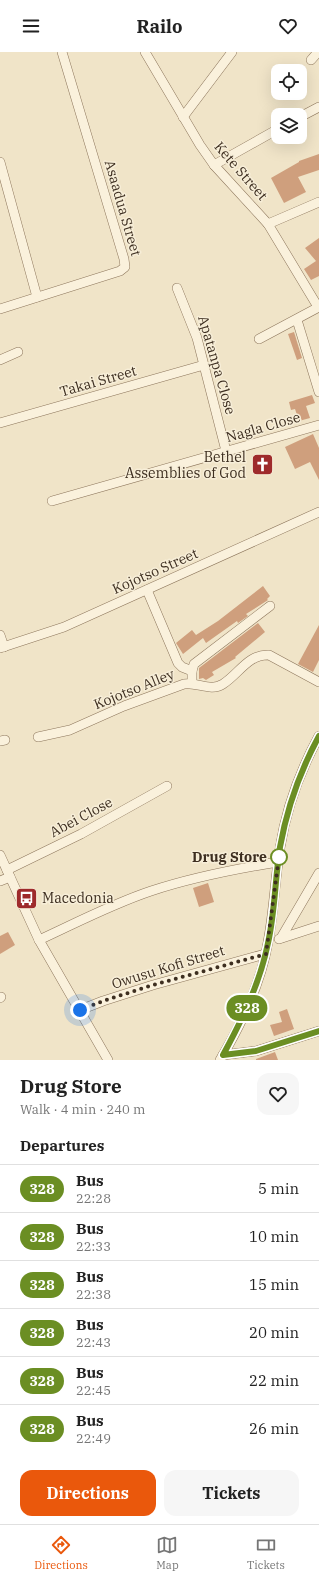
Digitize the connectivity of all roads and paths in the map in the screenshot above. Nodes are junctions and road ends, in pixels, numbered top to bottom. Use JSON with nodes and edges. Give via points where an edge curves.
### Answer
{"nodes":[{"id":1,"x":62,"y":52,"type":"edge"},
{"id":2,"x":145,"y":52,"type":"edge"},
{"id":3,"x":232,"y":52,"type":"edge"},
{"id":4,"x":318,"y":52,"type":"edge"},
{"id":5,"x":311,"y":60,"type":"dead end"},
{"id":6,"x":319,"y":107,"type":"edge"},
{"id":7,"x":307,"y":113,"type":"edge"},
{"id":8,"x":183,"y":118,"type":"junction"},
{"id":9,"x":271,"y":134,"type":"edge"},
{"id":10,"x":0,"y":162,"type":"edge"},
{"id":11,"x":214,"y":165,"type":"junction"},
{"id":12,"x":319,"y":202,"type":"edge"},
{"id":13,"x":268,"y":224,"type":"junction"},
{"id":14,"x":177,"y":288,"type":"dead end"},
{"id":15,"x":37,"y":297,"type":"junction"},
{"id":16,"x":319,"y":307,"type":"edge"},
{"id":17,"x":0,"y":309,"type":"edge"},
{"id":18,"x":297,"y":320,"type":"junction"},
{"id":19,"x":260,"y":339,"type":"dead end"},
{"id":20,"x":18,"y":352,"type":"dead end"},
{"id":21,"x":0,"y":360,"type":"edge"},
{"id":22,"x":204,"y":365,"type":"junction"},
{"id":23,"x":319,"y":392,"type":"edge"},
{"id":24,"x":0,"y":423,"type":"edge"},
{"id":25,"x":319,"y":425,"type":"edge"},
{"id":26,"x":226,"y":452,"type":"junction"},
{"id":27,"x":52,"y":501,"type":"dead end"},
{"id":28,"x":319,"y":512,"type":"edge"},
{"id":29,"x":147,"y":590,"type":"junction"},
{"id":30,"x":270,"y":606,"type":"dead end"},
{"id":31,"x":0,"y":635,"type":"edge"},
{"id":32,"x":2,"y":648,"type":"edge"},
{"id":33,"x":192,"y":670,"type":"junction"},
{"id":34,"x":319,"y":682,"type":"edge"},
{"id":35,"x":192,"y":683,"type":"junction"},
{"id":36,"x":319,"y":736,"type":"edge"},
{"id":37,"x":38,"y":737,"type":"dead end"},
{"id":38,"x":167,"y":786,"type":"dead end"},
{"id":39,"x":0,"y":855,"type":"edge"},
{"id":40,"x":278,"y":862,"type":"junction"},
{"id":41,"x":9,"y":873,"type":"junction"},
{"id":42,"x":319,"y":873,"type":"edge"},
{"id":43,"x":0,"y":881,"type":"edge"},
{"id":44,"x":319,"y":926,"type":"edge"},
{"id":45,"x":281,"y":938,"type":"junction"},
{"id":46,"x":39,"y":940,"type":"junction"},
{"id":47,"x":268,"y":943,"type":"junction"},
{"id":48,"x":266,"y":954,"type":"junction"},
{"id":49,"x":80,"y":1010,"type":"junction"},
{"id":50,"x":319,"y":1031,"type":"edge"},
{"id":51,"x":222,"y":1058,"type":"edge"},
{"id":52,"x":104,"y":1059,"type":"edge"}],
"edges":[{"from":1,"to":15,"type":"street","name":"Asaadua Street","via":[[125,267],[120,271]]},
{"from":2,"to":8,"type":"street","name":"Kete Street"},
{"from":3,"to":8,"type":"street"},
{"from":4,"to":5,"type":"street"},
{"from":6,"to":7,"type":"street"},
{"from":8,"to":11,"type":"street","name":"Kete Street"},
{"from":9,"to":11,"type":"street"},
{"from":10,"to":15,"type":"street"},
{"from":11,"to":13,"type":"street","name":"Kete Street"},
{"from":12,"to":13,"type":"street"},
{"from":13,"to":16,"type":"street","name":"Kete Street"},
{"from":14,"to":22,"type":"street","name":"Apatanpa Close","via":[[193,324]]},
{"from":15,"to":17,"type":"street","name":"Asaadua Street"},
{"from":16,"to":18,"type":"street"},
{"from":18,"to":19,"type":"street"},
{"from":18,"to":23,"type":"street"},
{"from":20,"to":21,"type":"street"},
{"from":22,"to":24,"type":"street","name":"Takai Street"},
{"from":22,"to":26,"type":"street","name":"Apatanpa Close"},
{"from":25,"to":26,"type":"street","name":"Nagla Close"},
{"from":26,"to":27,"type":"street","name":"Nagla Close"},
{"from":28,"to":29,"type":"street","name":"Kojotso Street"},
{"from":29,"to":32,"type":"street","name":"Kojotso Street","via":[[64,627]]},
{"from":29,"to":33,"type":"street","via":[[178,663]]},
{"from":30,"to":33,"type":"street","via":[[200,658]]},
{"from":31,"to":32,"type":"street"},
{"from":33,"to":35,"type":"street"},
{"from":34,"to":35,"type":"street","name":"Kojotso Alley","via":[[269,655],[260,654],[225,684],[217,687]]},
{"from":35,"to":37,"type":"street","name":"Kojotso Alley","via":[[170,688],[70,730]]},
{"from":36,"to":40,"type":"street","via":[[303,768],[291,802]]},
{"from":38,"to":41,"type":"street","name":"Abei Close"},
{"from":39,"to":41,"type":"street"},
{"from":40,"to":46,"type":"street","via":[[191,878],[149,892]]},
{"from":40,"to":47,"type":"street"},
{"from":41,"to":43,"type":"street","name":"Abei Close"},
{"from":41,"to":46,"type":"street"},
{"from":42,"to":45,"type":"street"},
{"from":44,"to":45,"type":"street"},
{"from":45,"to":47,"type":"street"},
{"from":46,"to":49,"type":"street"},
{"from":47,"to":48,"type":"street"},
{"from":48,"to":49,"type":"street","name":"Owusu Kofi Street","via":[[153,985]]},
{"from":48,"to":51,"type":"street","via":[[247,1007]]},
{"from":49,"to":52,"type":"street"},
{"from":50,"to":51,"type":"street","via":[[256,1051]]}]}
